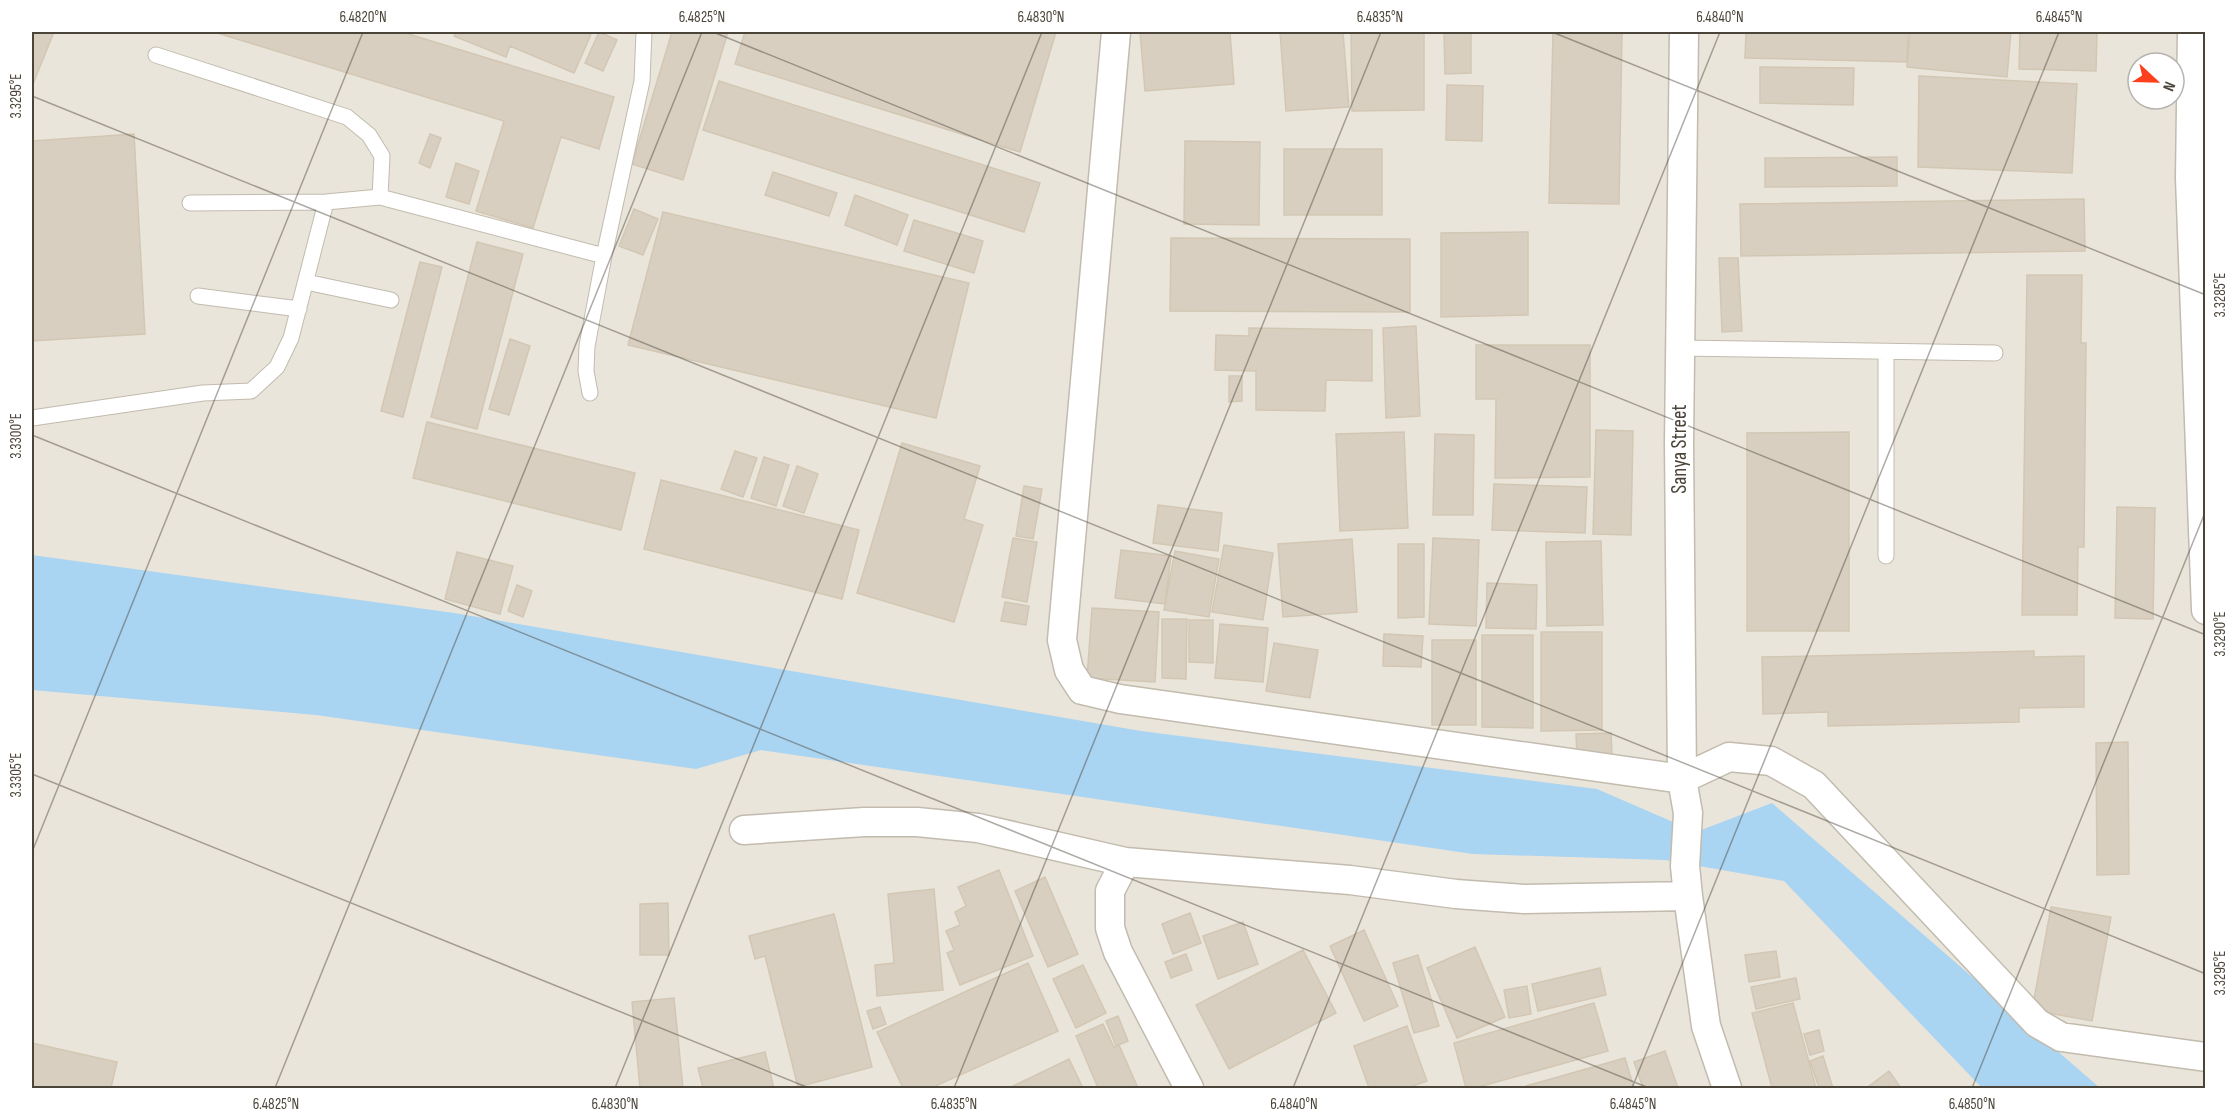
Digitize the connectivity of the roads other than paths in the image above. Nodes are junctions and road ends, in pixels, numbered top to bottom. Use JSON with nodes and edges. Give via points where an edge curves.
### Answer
{"nodes":[{"id":1,"x":644,"y":32,"type":"edge"},
{"id":2,"x":1116,"y":32,"type":"edge"},
{"id":3,"x":1684,"y":32,"type":"edge"},
{"id":4,"x":2192,"y":32,"type":"edge"},
{"id":5,"x":156,"y":55,"type":"dead end"},
{"id":6,"x":380,"y":197,"type":"junction"},
{"id":7,"x":326,"y":202,"type":"junction"},
{"id":8,"x":190,"y":203,"type":"dead end"},
{"id":9,"x":604,"y":256,"type":"junction"},
{"id":10,"x":306,"y":282,"type":"junction"},
{"id":11,"x":198,"y":296,"type":"dead end"},
{"id":12,"x":390,"y":300,"type":"dead end"},
{"id":13,"x":299,"y":309,"type":"junction"},
{"id":14,"x":1679,"y":348,"type":"junction"},
{"id":15,"x":1886,"y":352,"type":"junction"},
{"id":16,"x":1995,"y":353,"type":"dead end"},
{"id":17,"x":590,"y":393,"type":"dead end"},
{"id":18,"x":32,"y":418,"type":"edge"},
{"id":19,"x":1886,"y":556,"type":"dead end"},
{"id":20,"x":2205,"y":610,"type":"edge"},
{"id":21,"x":1682,"y":779,"type":"junction"},
{"id":22,"x":744,"y":830,"type":"dead end"},
{"id":23,"x":1125,"y":862,"type":"junction"},
{"id":24,"x":1688,"y":896,"type":"junction"},
{"id":25,"x":2205,"y":1057,"type":"edge"},
{"id":26,"x":1189,"y":1089,"type":"edge"},
{"id":27,"x":1727,"y":1089,"type":"edge"}],
"edges":[{"from":1,"to":9,"type":"lane","via":[[642,81]]},
{"from":2,"to":21,"type":"street","via":[[1062,640],[1069,670],[1082,690],[1120,699]]},
{"from":3,"to":14,"type":"street","name":"Sanya Street"},
{"from":4,"to":20,"type":"street","via":[[2190,178]]},
{"from":5,"to":6,"type":"lane","via":[[347,117],[369,135],[382,156]]},
{"from":6,"to":7,"type":"lane"},
{"from":6,"to":9,"type":"lane"},
{"from":7,"to":8,"type":"lane"},
{"from":7,"to":10,"type":"lane"},
{"from":9,"to":17,"type":"lane","via":[[587,346]]},
{"from":10,"to":12,"type":"lane"},
{"from":10,"to":13,"type":"lane"},
{"from":11,"to":13,"type":"lane"},
{"from":13,"to":18,"type":"lane","via":[[277,367],[251,391],[203,393]]},
{"from":14,"to":15,"type":"lane"},
{"from":14,"to":21,"type":"street","name":"Sanya Street"},
{"from":15,"to":16,"type":"lane"},
{"from":15,"to":19,"type":"lane"},
{"from":21,"to":24,"type":"street","name":"Sanya Street","via":[[1688,813]]},
{"from":21,"to":25,"type":"street","via":[[1729,757],[1771,761],[1814,785],[2037,1023],[2061,1037]]},
{"from":22,"to":23,"type":"street","via":[[917,822],[978,828]]},
{"from":23,"to":24,"type":"street","via":[[1524,899]]},
{"from":23,"to":26,"type":"street","via":[[1110,891],[1110,928],[1118,952]]},
{"from":24,"to":27,"type":"street","name":"Sanya Street","via":[[1706,1026]]}]}
